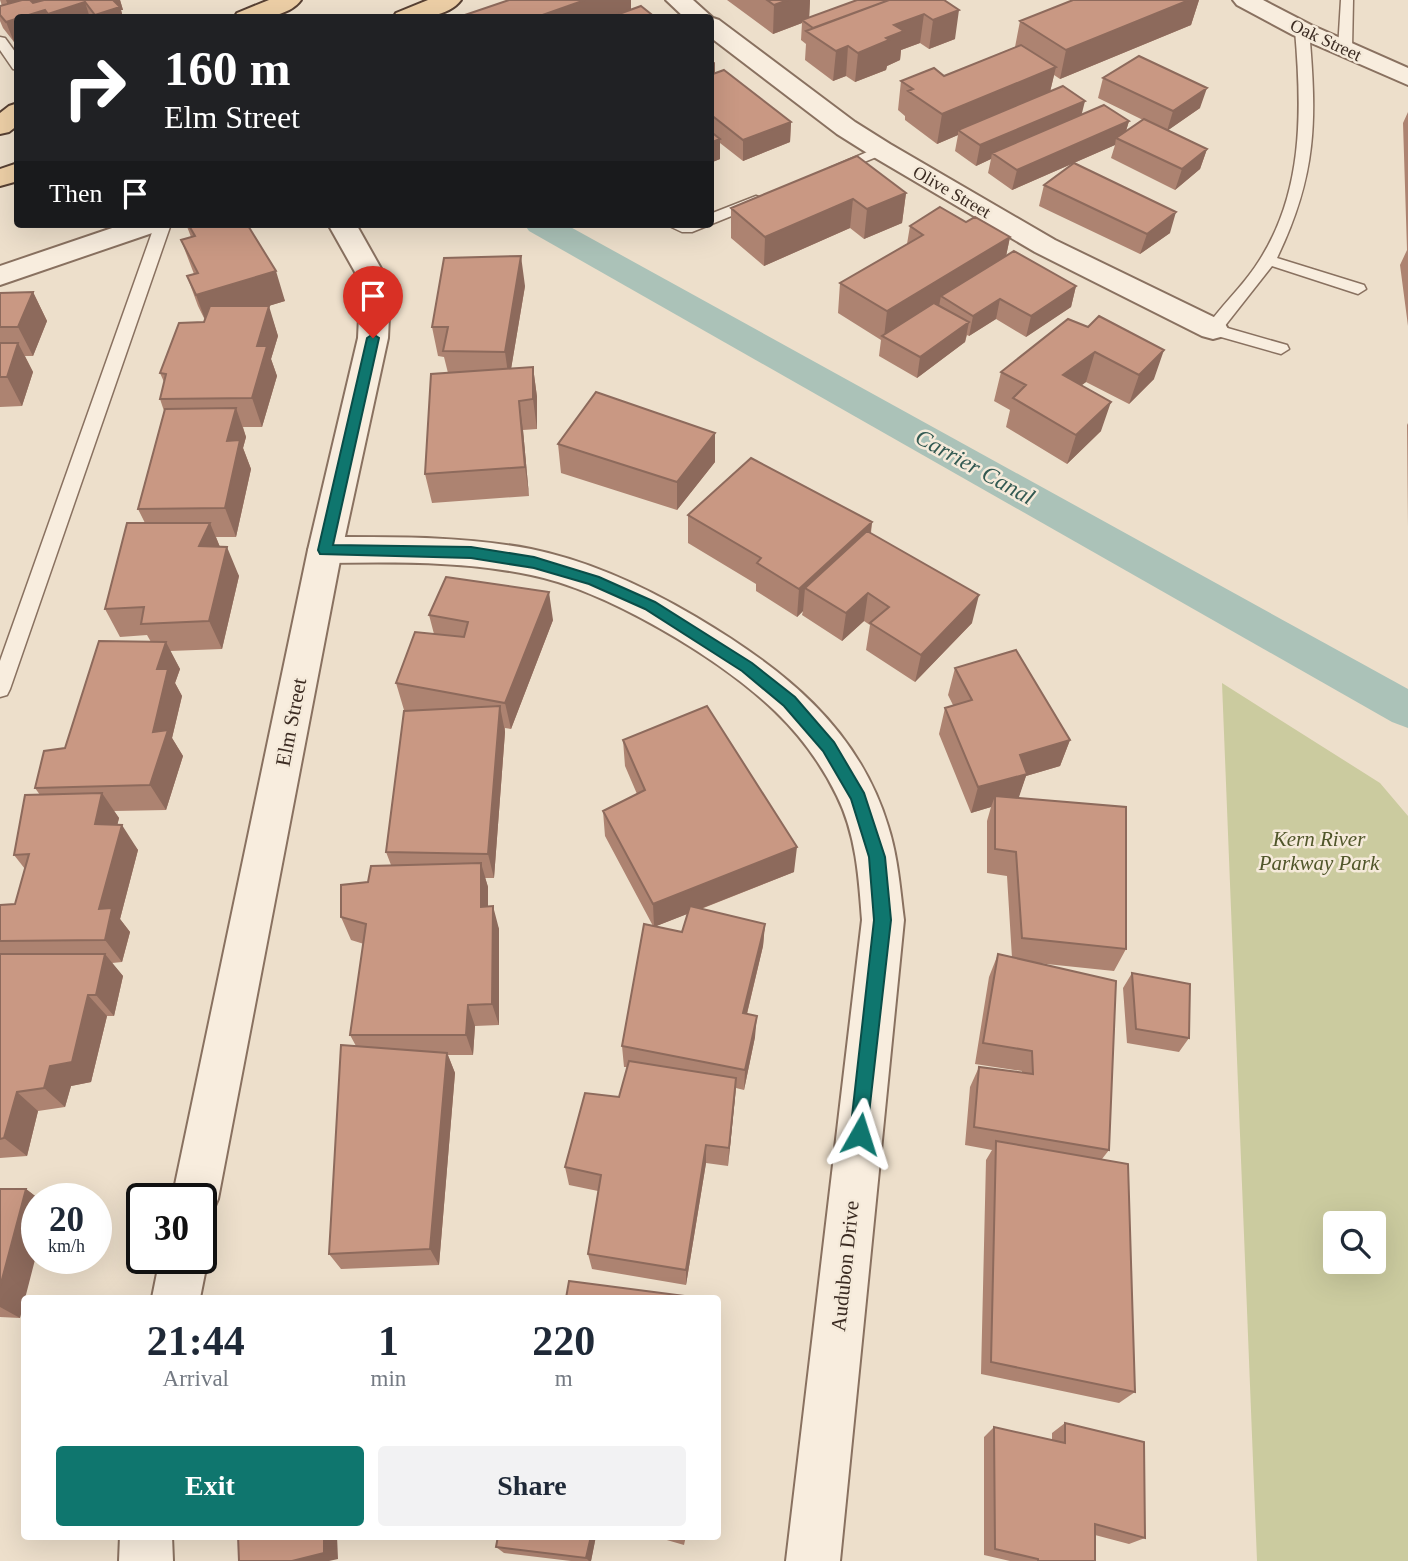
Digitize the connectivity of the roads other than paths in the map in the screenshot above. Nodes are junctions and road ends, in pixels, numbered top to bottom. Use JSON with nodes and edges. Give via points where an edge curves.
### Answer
{"nodes":[{"id":1,"x":289,"y":0,"type":"edge"},
{"id":2,"x":678,"y":0,"type":"edge"},
{"id":3,"x":1347,"y":0,"type":"edge"},
{"id":4,"x":1255,"y":2,"type":"edge"},
{"id":5,"x":439,"y":8,"type":"edge"},
{"id":6,"x":256,"y":14,"type":"edge"},
{"id":7,"x":419,"y":14,"type":"edge"},
{"id":8,"x":696,"y":14,"type":"edge"},
{"id":9,"x":714,"y":28,"type":"edge"},
{"id":10,"x":1302,"y":30,"type":"junction"},
{"id":11,"x":0,"y":41,"type":"edge"},
{"id":12,"x":1345,"y":49,"type":"junction"},
{"id":13,"x":14,"y":60,"type":"edge"},
{"id":14,"x":1408,"y":77,"type":"edge"},
{"id":15,"x":14,"y":114,"type":"edge"},
{"id":16,"x":0,"y":126,"type":"edge"},
{"id":17,"x":881,"y":150,"type":"junction"},
{"id":18,"x":820,"y":175,"type":"edge"},
{"id":19,"x":771,"y":195,"type":"edge"},
{"id":20,"x":714,"y":218,"type":"edge"},
{"id":21,"x":139,"y":228,"type":"edge"},
{"id":22,"x":162,"y":228,"type":"edge"},
{"id":23,"x":329,"y":228,"type":"edge"},
{"id":24,"x":349,"y":237,"type":"edge"},
{"id":25,"x":1268,"y":260,"type":"junction"},
{"id":26,"x":0,"y":276,"type":"edge"},
{"id":27,"x":1358,"y":289,"type":"dead end"},
{"id":28,"x":1213,"y":329,"type":"junction"},
{"id":29,"x":1281,"y":349,"type":"dead end"},
{"id":30,"x":325,"y":550,"type":"junction"},
{"id":31,"x":0,"y":689,"type":"edge"},
{"id":32,"x":198,"y":1183,"type":"edge"},
{"id":33,"x":181,"y":1274,"type":"edge"},
{"id":34,"x":177,"y":1295,"type":"edge"},
{"id":35,"x":146,"y":1540,"type":"edge"},
{"id":36,"x":146,"y":1561,"type":"edge"},
{"id":37,"x":813,"y":1561,"type":"edge"}],
"edges":[{"from":1,"to":6,"type":"main road"},
{"from":2,"to":8,"type":"street"},
{"from":3,"to":12,"type":"lane"},
{"from":4,"to":10,"type":"street","name":"Oak Street"},
{"from":5,"to":7,"type":"main road"},
{"from":9,"to":17,"type":"street","name":"Olive Street"},
{"from":10,"to":12,"type":"street","name":"Oak Street"},
{"from":10,"to":25,"type":"lane","via":[[1308,108],[1303,171]]},
{"from":11,"to":13,"type":"lane"},
{"from":12,"to":14,"type":"street","name":"Oak Street"},
{"from":15,"to":16,"type":"main road"},
{"from":17,"to":18,"type":"lane"},
{"from":17,"to":28,"type":"street","name":"Olive Street","via":[[1045,246]]},
{"from":19,"to":20,"type":"lane"},
{"from":21,"to":26,"type":"street"},
{"from":22,"to":31,"type":"lane"},
{"from":23,"to":24,"type":"street","name":"Elm Street"},
{"from":24,"to":30,"type":"street","name":"Elm Street","via":[[369,272],[375,295],[373,338]]},
{"from":25,"to":27,"type":"lane"},
{"from":25,"to":28,"type":"lane"},
{"from":28,"to":29,"type":"lane"},
{"from":30,"to":32,"type":"street","name":"Elm Street"},
{"from":30,"to":37,"type":"street","name":"Audubon Drive","via":[[471,552],[594,580],[650,606],[747,667],[789,701],[829,746],[858,798],[877,857],[883,920]]},
{"from":33,"to":34,"type":"street"},
{"from":35,"to":36,"type":"street"}]}
